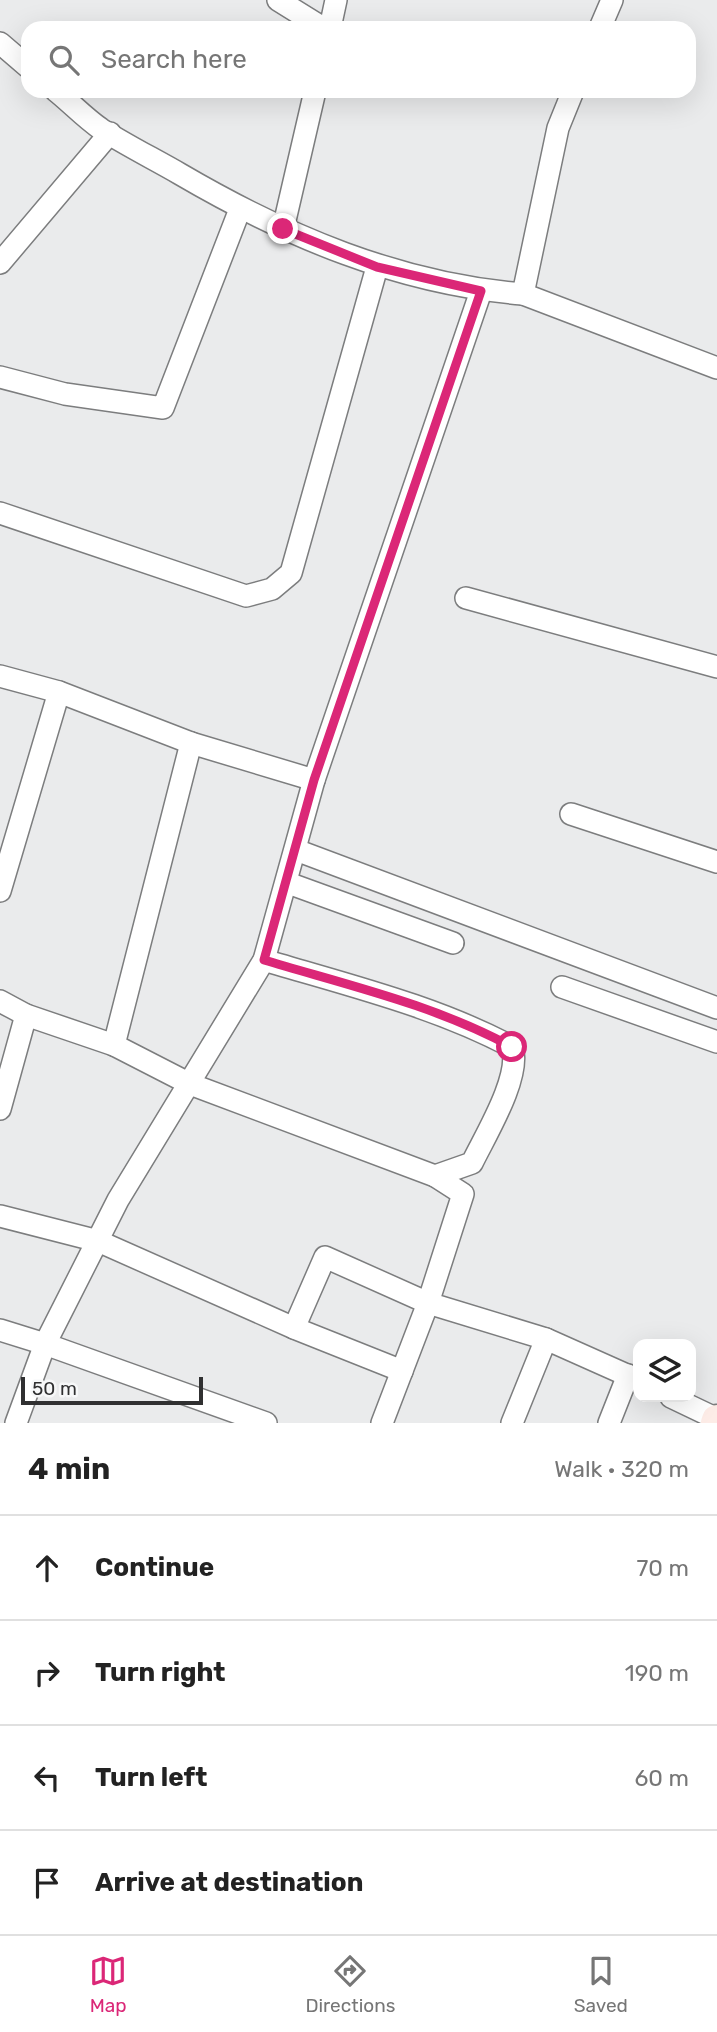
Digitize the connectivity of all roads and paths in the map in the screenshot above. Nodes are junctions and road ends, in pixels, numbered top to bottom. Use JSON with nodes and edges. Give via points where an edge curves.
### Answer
{"nodes":[{"id":1,"x":278,"y":0,"type":"edge"},
{"id":2,"x":336,"y":0,"type":"edge"},
{"id":3,"x":612,"y":0,"type":"edge"},
{"id":4,"x":312,"y":21,"type":"edge"},
{"id":5,"x":332,"y":21,"type":"edge"},
{"id":6,"x":603,"y":21,"type":"edge"},
{"id":7,"x":0,"y":43,"type":"edge"},
{"id":8,"x":21,"y":61,"type":"edge"},
{"id":9,"x":66,"y":98,"type":"edge"},
{"id":10,"x":314,"y":98,"type":"edge"},
{"id":11,"x":570,"y":98,"type":"edge"},
{"id":12,"x":110,"y":133,"type":"junction"},
{"id":13,"x":240,"y":209,"type":"junction"},
{"id":14,"x":283,"y":229,"type":"junction"},
{"id":15,"x":0,"y":263,"type":"edge"},
{"id":16,"x":377,"y":267,"type":"junction"},
{"id":17,"x":481,"y":291,"type":"junction"},
{"id":18,"x":523,"y":294,"type":"junction"},
{"id":19,"x":717,"y":368,"type":"edge"},
{"id":20,"x":0,"y":376,"type":"edge"},
{"id":21,"x":0,"y":513,"type":"edge"},
{"id":22,"x":466,"y":598,"type":"dead end"},
{"id":23,"x":717,"y":667,"type":"edge"},
{"id":24,"x":0,"y":676,"type":"edge"},
{"id":25,"x":59,"y":692,"type":"junction"},
{"id":26,"x":191,"y":743,"type":"junction"},
{"id":27,"x":314,"y":780,"type":"junction"},
{"id":28,"x":572,"y":814,"type":"dead end"},
{"id":29,"x":6,"y":848,"type":"edge"},
{"id":30,"x":296,"y":850,"type":"junction"},
{"id":31,"x":717,"y":862,"type":"edge"},
{"id":32,"x":288,"y":883,"type":"junction"},
{"id":33,"x":0,"y":891,"type":"edge"},
{"id":34,"x":453,"y":943,"type":"dead end"},
{"id":35,"x":264,"y":960,"type":"junction"},
{"id":36,"x":562,"y":988,"type":"dead end"},
{"id":37,"x":0,"y":1002,"type":"edge"},
{"id":38,"x":717,"y":1008,"type":"edge"},
{"id":39,"x":26,"y":1015,"type":"junction"},
{"id":40,"x":717,"y":1042,"type":"edge"},
{"id":41,"x":114,"y":1045,"type":"junction"},
{"id":42,"x":190,"y":1084,"type":"junction"},
{"id":43,"x":0,"y":1109,"type":"edge"},
{"id":44,"x":435,"y":1176,"type":"junction"},
{"id":45,"x":0,"y":1216,"type":"edge"},
{"id":46,"x":98,"y":1241,"type":"junction"},
{"id":47,"x":428,"y":1303,"type":"junction"},
{"id":48,"x":294,"y":1328,"type":"junction"},
{"id":49,"x":0,"y":1330,"type":"edge"},
{"id":50,"x":546,"y":1339,"type":"junction"},
{"id":51,"x":45,"y":1345,"type":"junction"},
{"id":52,"x":402,"y":1371,"type":"junction"},
{"id":53,"x":633,"y":1378,"type":"edge"},
{"id":54,"x":681,"y":1402,"type":"edge"},
{"id":55,"x":717,"y":1421,"type":"edge"},
{"id":56,"x":16,"y":1423,"type":"edge"},
{"id":57,"x":266,"y":1423,"type":"edge"},
{"id":58,"x":382,"y":1423,"type":"edge"},
{"id":59,"x":512,"y":1423,"type":"edge"},
{"id":60,"x":609,"y":1423,"type":"edge"}],
"edges":[{"from":1,"to":4,"type":"street"},
{"from":2,"to":5,"type":"street"},
{"from":3,"to":6,"type":"street"},
{"from":7,"to":8,"type":"street"},
{"from":9,"to":12,"type":"street"},
{"from":10,"to":14,"type":"street"},
{"from":11,"to":18,"type":"street","via":[[558,128]]},
{"from":12,"to":13,"type":"street"},
{"from":12,"to":15,"type":"street"},
{"from":13,"to":14,"type":"street"},
{"from":13,"to":20,"type":"street","via":[[163,408],[65,394]]},
{"from":14,"to":16,"type":"street"},
{"from":16,"to":17,"type":"street"},
{"from":16,"to":21,"type":"street","via":[[291,573],[272,589],[246,596]]},
{"from":17,"to":18,"type":"street"},
{"from":17,"to":27,"type":"street"},
{"from":18,"to":19,"type":"street"},
{"from":22,"to":23,"type":"street"},
{"from":24,"to":25,"type":"street"},
{"from":25,"to":26,"type":"street"},
{"from":25,"to":29,"type":"street"},
{"from":26,"to":27,"type":"street"},
{"from":26,"to":41,"type":"street"},
{"from":27,"to":30,"type":"street"},
{"from":28,"to":31,"type":"street"},
{"from":29,"to":33,"type":"street"},
{"from":30,"to":32,"type":"street"},
{"from":30,"to":38,"type":"street"},
{"from":32,"to":34,"type":"street"},
{"from":32,"to":35,"type":"street"},
{"from":35,"to":42,"type":"street"},
{"from":35,"to":44,"type":"street","via":[[378,994],[480,1030],[512,1047],[515,1056],[510,1081],[472,1163]]},
{"from":36,"to":40,"type":"street"},
{"from":37,"to":39,"type":"street"},
{"from":39,"to":41,"type":"street"},
{"from":39,"to":43,"type":"street"},
{"from":41,"to":42,"type":"street"},
{"from":42,"to":44,"type":"street"},
{"from":42,"to":46,"type":"street"},
{"from":44,"to":47,"type":"street","via":[[463,1194]]},
{"from":45,"to":46,"type":"street"},
{"from":46,"to":48,"type":"street"},
{"from":46,"to":51,"type":"street"},
{"from":47,"to":48,"type":"street","via":[[325,1257]]},
{"from":47,"to":50,"type":"street"},
{"from":47,"to":52,"type":"street"},
{"from":48,"to":52,"type":"street"},
{"from":49,"to":51,"type":"street"},
{"from":50,"to":53,"type":"street"},
{"from":50,"to":59,"type":"street"},
{"from":51,"to":56,"type":"street"},
{"from":51,"to":57,"type":"street"},
{"from":52,"to":58,"type":"street"},
{"from":53,"to":60,"type":"street"},
{"from":54,"to":55,"type":"street"}]}
